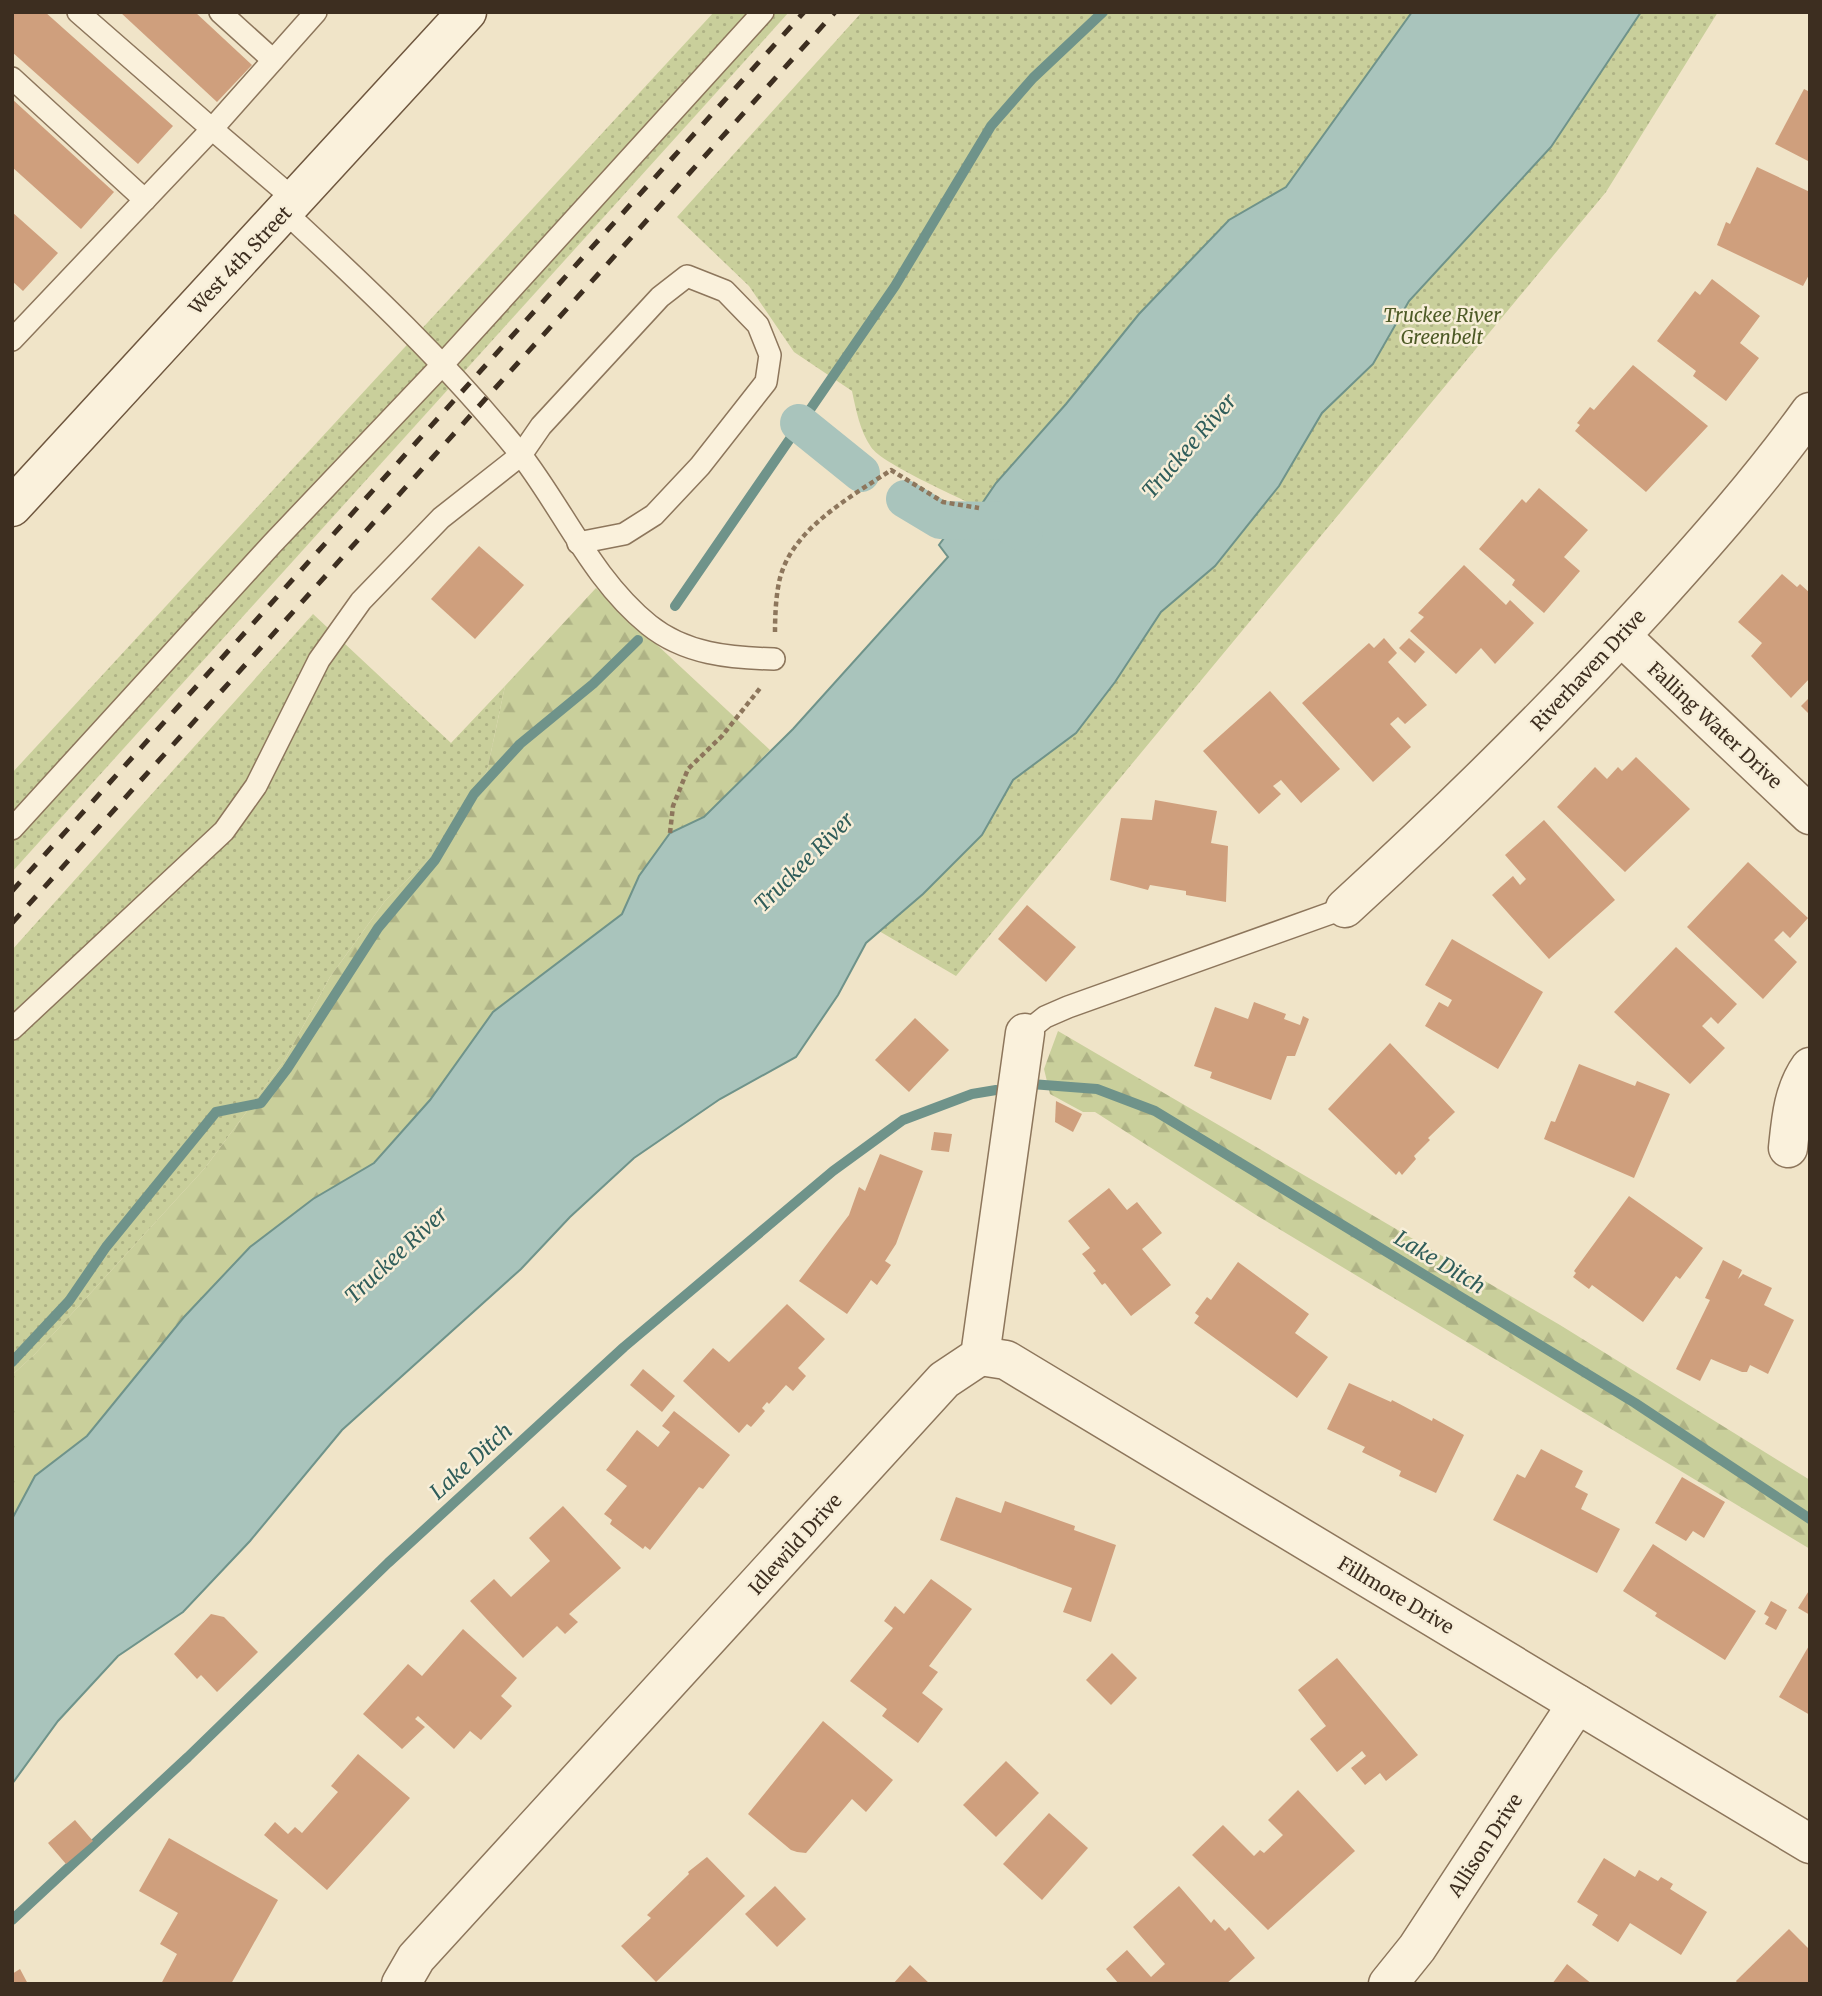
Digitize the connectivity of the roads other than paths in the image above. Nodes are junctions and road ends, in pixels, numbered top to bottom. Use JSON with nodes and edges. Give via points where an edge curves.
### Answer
{"nodes":[{"id":1,"x":78,"y":12,"type":"edge"},
{"id":2,"x":220,"y":12,"type":"edge"},
{"id":3,"x":316,"y":12,"type":"edge"},
{"id":4,"x":467,"y":12,"type":"edge"},
{"id":5,"x":762,"y":12,"type":"edge"},
{"id":6,"x":273,"y":60,"type":"junction"},
{"id":7,"x":12,"y":78,"type":"edge"},
{"id":8,"x":212,"y":129,"type":"junction"},
{"id":9,"x":145,"y":200,"type":"junction"},
{"id":10,"x":290,"y":205,"type":"junction"},
{"id":11,"x":12,"y":340,"type":"edge"},
{"id":12,"x":443,"y":364,"type":"junction"},
{"id":13,"x":1810,"y":412,"type":"edge"},
{"id":14,"x":521,"y":455,"type":"junction"},
{"id":15,"x":12,"y":508,"type":"edge"},
{"id":16,"x":578,"y":543,"type":"junction"},
{"id":17,"x":1621,"y":636,"type":"junction"},
{"id":18,"x":774,"y":659,"type":"road end"},
{"id":19,"x":1810,"y":815,"type":"edge"},
{"id":20,"x":12,"y":829,"type":"edge"},
{"id":21,"x":1345,"y":908,"type":"joint"},
{"id":22,"x":12,"y":1029,"type":"edge"},
{"id":23,"x":1025,"y":1033,"type":"joint"},
{"id":24,"x":1810,"y":1067,"type":"edge"},
{"id":25,"x":1788,"y":1148,"type":"dead end"},
{"id":26,"x":980,"y":1356,"type":"junction"},
{"id":27,"x":1577,"y":1704,"type":"junction"},
{"id":28,"x":1810,"y":1844,"type":"edge"},
{"id":29,"x":401,"y":1984,"type":"edge"},
{"id":30,"x":1388,"y":1984,"type":"edge"}],
"edges":[{"from":1,"to":8,"type":"lane"},
{"from":2,"to":6,"type":"lane"},
{"from":3,"to":6,"type":"lane"},
{"from":4,"to":10,"type":"street","name":"West 4th Street"},
{"from":5,"to":12,"type":"lane"},
{"from":6,"to":8,"type":"lane"},
{"from":7,"to":9,"type":"lane"},
{"from":8,"to":9,"type":"lane"},
{"from":8,"to":10,"type":"lane"},
{"from":9,"to":11,"type":"lane"},
{"from":10,"to":12,"type":"lane"},
{"from":10,"to":15,"type":"street","name":"West 4th Street"},
{"from":12,"to":14,"type":"lane"},
{"from":12,"to":20,"type":"lane"},
{"from":13,"to":17,"type":"street","name":"Riverhaven Drive","via":[[1717,529]]},
{"from":14,"to":16,"type":"lane"},
{"from":14,"to":16,"type":"lane","via":[[541,426],[660,297],[687,276],[725,291],[758,325],[770,355],[766,382],[700,466],[654,514],[624,534]]},
{"from":14,"to":22,"type":"lane","via":[[441,518],[361,601],[319,660],[256,786],[223,831]]},
{"from":16,"to":18,"type":"lane","via":[[611,587],[681,646],[733,658]]},
{"from":17,"to":19,"type":"street","name":"Falling Water Drive"},
{"from":17,"to":21,"type":"street","name":"Riverhaven Drive","via":[[1481,782]]},
{"from":21,"to":23,"type":"lane","via":[[1068,1007]]},
{"from":23,"to":26,"type":"street"},
{"from":24,"to":25,"type":"street","via":[[1792,1108]]},
{"from":26,"to":27,"type":"street","name":"Fillmore Drive","via":[[1006,1360]]},
{"from":26,"to":29,"type":"street","name":"Idlewild Drive","via":[[944,1380],[416,1958]]},
{"from":27,"to":28,"type":"street","name":"Fillmore Drive"},
{"from":27,"to":30,"type":"street","name":"Allison Drive"}]}
